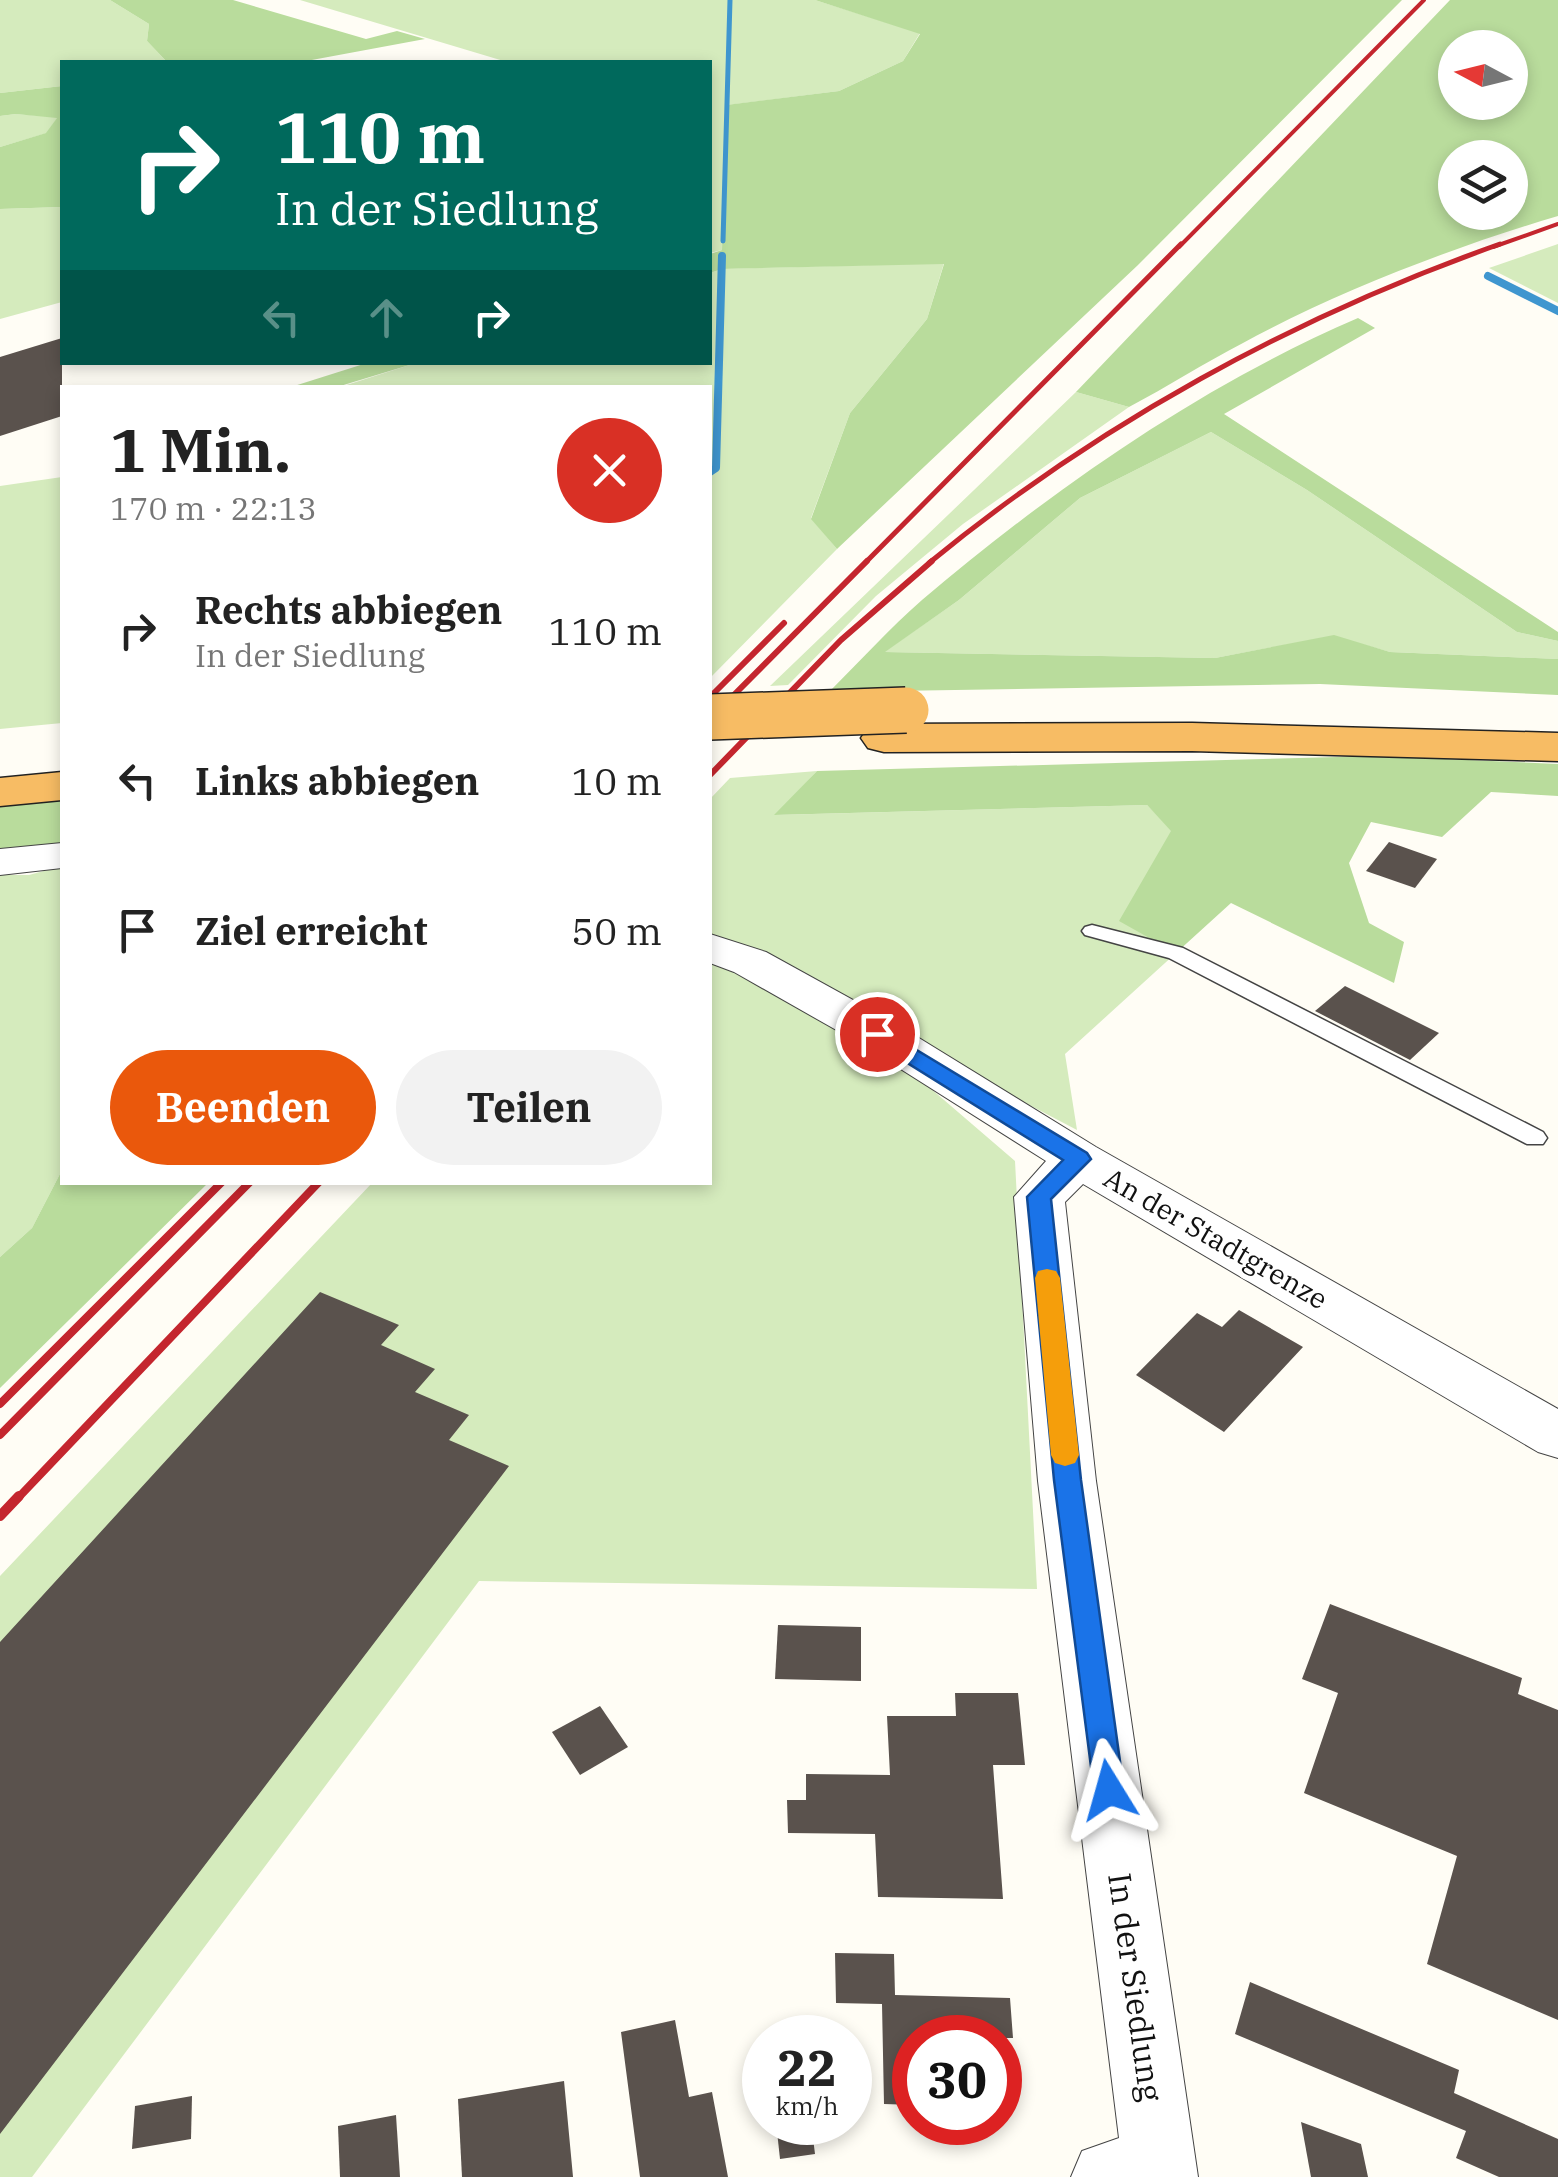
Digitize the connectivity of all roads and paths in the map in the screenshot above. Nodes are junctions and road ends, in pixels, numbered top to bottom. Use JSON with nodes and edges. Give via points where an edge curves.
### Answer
{"nodes":[{"id":1,"x":712,"y":717,"type":"edge"},
{"id":2,"x":1558,"y":718,"type":"edge"},
{"id":3,"x":895,"y":724,"type":"junction"},
{"id":4,"x":712,"y":746,"type":"edge"},
{"id":5,"x":1558,"y":747,"type":"edge"},
{"id":6,"x":60,"y":757,"type":"edge"},
{"id":7,"x":0,"y":763,"type":"edge"},
{"id":8,"x":60,"y":786,"type":"edge"},
{"id":9,"x":0,"y":792,"type":"edge"},
{"id":10,"x":60,"y":856,"type":"edge"},
{"id":11,"x":0,"y":862,"type":"edge"},
{"id":12,"x":1092,"y":931,"type":"dead end"},
{"id":13,"x":712,"y":949,"type":"edge"},
{"id":14,"x":1535,"y":1138,"type":"dead end"},
{"id":15,"x":1079,"y":1159,"type":"junction"},
{"id":16,"x":1558,"y":1436,"type":"edge"},
{"id":17,"x":1143,"y":2174,"type":"edge"}],
"edges":[{"from":1,"to":3,"type":"highway","bridge":true},
{"from":2,"to":3,"type":"highway","via":[[1193,709]]},
{"from":3,"to":4,"type":"highway"},
{"from":3,"to":5,"type":"highway"},
{"from":6,"to":7,"type":"highway"},
{"from":8,"to":9,"type":"highway"},
{"from":10,"to":11,"type":"street"},
{"from":12,"to":14,"type":"lane","via":[[1176,953]]},
{"from":13,"to":15,"type":"street","name":"An der Stadtgrenze","via":[[750,962],[877,1034]]},
{"from":15,"to":16,"type":"street","name":"An der Stadtgrenze"},
{"from":15,"to":17,"type":"street","name":"In der Siedlung","via":[[1039,1197]]}]}
